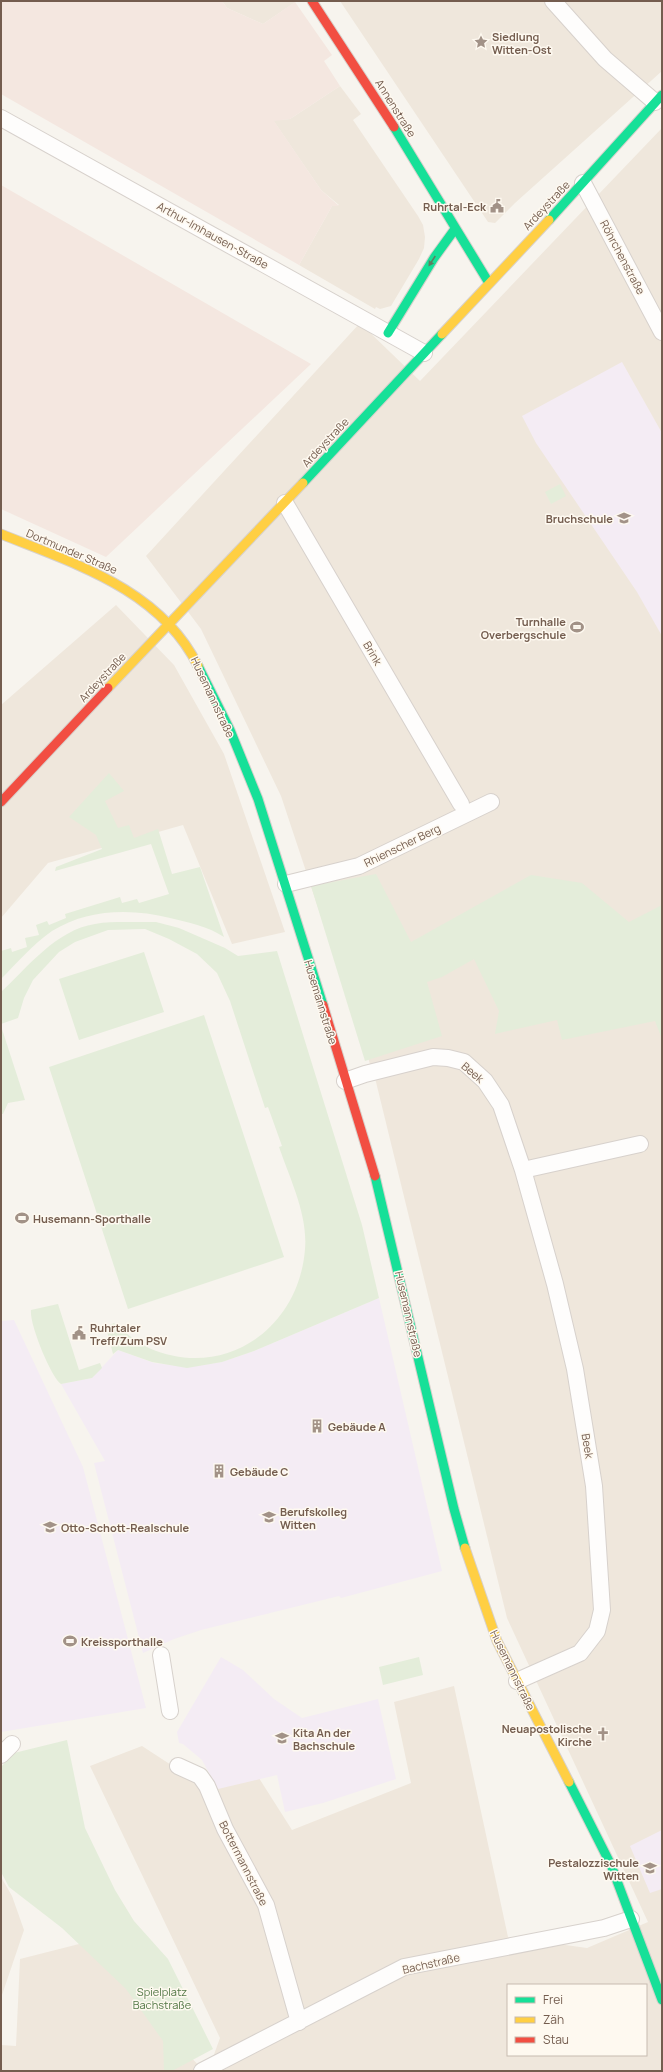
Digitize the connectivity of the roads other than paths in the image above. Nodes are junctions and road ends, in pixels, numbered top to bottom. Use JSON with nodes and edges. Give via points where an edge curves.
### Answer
{"nodes":[{"id":1,"x":312,"y":1,"type":"edge"},
{"id":2,"x":553,"y":1,"type":"edge"},
{"id":3,"x":658,"y":98,"type":"edge"},
{"id":4,"x":1,"y":118,"type":"edge"},
{"id":5,"x":583,"y":183,"type":"junction"},
{"id":6,"x":455,"y":230,"type":"junction"},
{"id":7,"x":489,"y":283,"type":"junction"},
{"id":8,"x":662,"y":332,"type":"edge"},
{"id":9,"x":388,"y":333,"type":"junction"},
{"id":10,"x":424,"y":353,"type":"junction"},
{"id":11,"x":285,"y":503,"type":"junction"},
{"id":12,"x":1,"y":534,"type":"edge"},
{"id":13,"x":169,"y":623,"type":"junction"},
{"id":14,"x":1,"y":802,"type":"edge"},
{"id":15,"x":491,"y":802,"type":"dead end"},
{"id":16,"x":461,"y":804,"type":"dead end"},
{"id":17,"x":286,"y":884,"type":"junction"},
{"id":18,"x":345,"y":1081,"type":"junction"},
{"id":19,"x":640,"y":1144,"type":"dead end"},
{"id":20,"x":523,"y":1170,"type":"junction"},
{"id":21,"x":161,"y":1655,"type":"dead end"},
{"id":22,"x":517,"y":1681,"type":"junction"},
{"id":23,"x":170,"y":1712,"type":"dead end"},
{"id":24,"x":178,"y":1766,"type":"dead end"},
{"id":25,"x":631,"y":1919,"type":"junction"},
{"id":26,"x":662,"y":2000,"type":"edge"},
{"id":27,"x":298,"y":2022,"type":"junction"},
{"id":28,"x":206,"y":2070,"type":"edge"}],
"edges":[{"from":1,"to":6,"type":"main road","name":"Annenstraße","via":[[397,131]]},
{"from":2,"to":3,"type":"street","via":[[605,59]]},
{"from":3,"to":5,"type":"main road","name":"Ardeystraße"},
{"from":4,"to":9,"type":"street","name":"Arthur-Imhausen-Straße"},
{"from":5,"to":7,"type":"main road","name":"Ardeystraße"},
{"from":5,"to":8,"type":"street","name":"Röhrchenstraße"},
{"from":6,"to":7,"type":"main road","name":"Annenstraße"},
{"from":6,"to":9,"type":"main road","one_way":true,"via":[[434,258]]},
{"from":7,"to":10,"type":"main road","name":"Ardeystraße"},
{"from":9,"to":10,"type":"street","name":"Arthur-Imhausen-Straße"},
{"from":10,"to":11,"type":"main road","name":"Ardeystraße"},
{"from":11,"to":13,"type":"main road","name":"Ardeystraße"},
{"from":11,"to":16,"type":"street","name":"Brink"},
{"from":12,"to":13,"type":"main road","name":"Dortmunder Straße","via":[[100,574],[141,598]]},
{"from":13,"to":14,"type":"main road","name":"Ardeystraße"},
{"from":13,"to":17,"type":"main road","name":"Husemannstraße","via":[[193,655],[230,730],[258,799]]},
{"from":15,"to":17,"type":"street","name":"Rhienscher Berg","via":[[359,866]]},
{"from":17,"to":18,"type":"main road","name":"Husemannstraße"},
{"from":18,"to":20,"type":"street","name":"Beek","via":[[433,1057],[464,1062],[485,1081],[501,1105]]},
{"from":18,"to":22,"type":"main road","name":"Husemannstraße","via":[[379,1190],[464,1548],[497,1641]]},
{"from":19,"to":20,"type":"street"},
{"from":20,"to":22,"type":"street","name":"Beek","via":[[555,1284],[575,1369],[594,1486],[602,1610],[597,1631],[580,1653]]},
{"from":21,"to":23,"type":"street"},
{"from":22,"to":25,"type":"main road","name":"Husemannstraße","via":[[611,1865]]},
{"from":24,"to":27,"type":"street","name":"Bottermannstraße","via":[[200,1776],[207,1786],[225,1829],[266,1905]]},
{"from":25,"to":26,"type":"main road","name":"Husemannstraße"},
{"from":25,"to":27,"type":"street","name":"Bachstraße","via":[[604,1928],[404,1967]]},
{"from":27,"to":28,"type":"street","name":"Bachstraße"}]}
